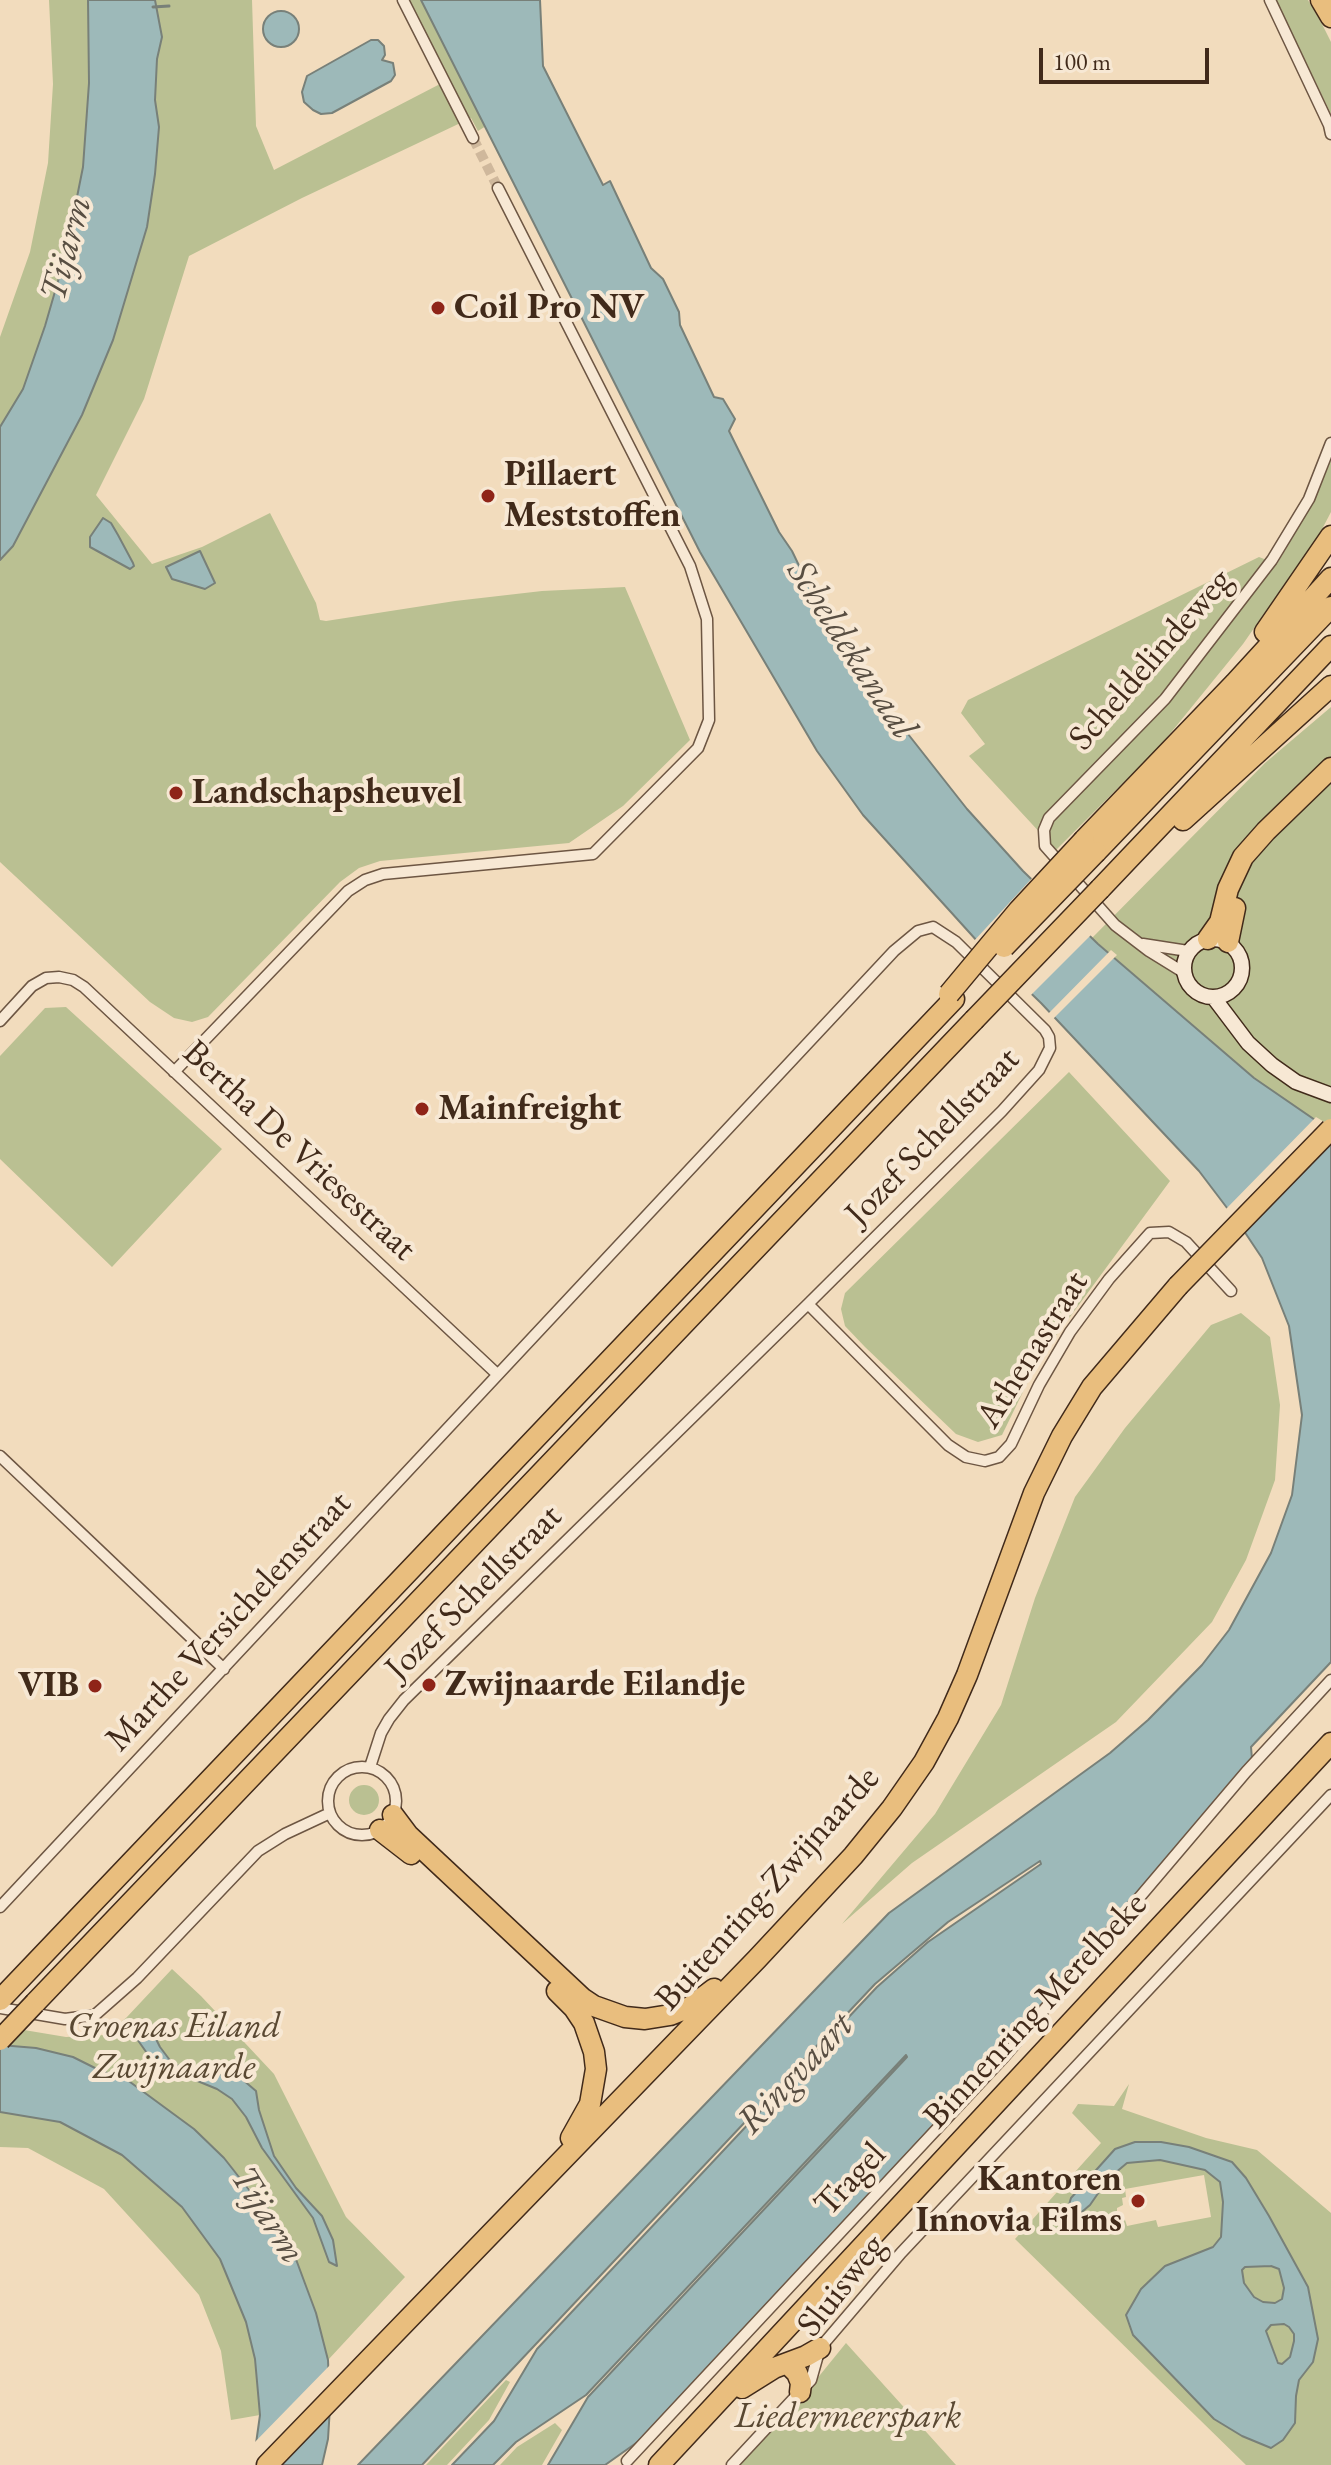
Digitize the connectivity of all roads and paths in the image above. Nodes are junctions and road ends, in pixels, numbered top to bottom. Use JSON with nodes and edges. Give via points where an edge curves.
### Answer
{"nodes":[{"id":1,"x":403,"y":0,"type":"edge"},
{"id":2,"x":1270,"y":0,"type":"edge"},
{"id":3,"x":1321,"y":0,"type":"edge"},
{"id":4,"x":1331,"y":17,"type":"edge"},
{"id":5,"x":1331,"y":134,"type":"edge"},
{"id":6,"x":473,"y":138,"type":"tunnel mouth"},
{"id":7,"x":498,"y":188,"type":"tunnel mouth"},
{"id":8,"x":1331,"y":443,"type":"edge"},
{"id":9,"x":1331,"y":536,"type":"edge"},
{"id":10,"x":1331,"y":578,"type":"edge"},
{"id":11,"x":1331,"y":607,"type":"edge"},
{"id":12,"x":1331,"y":646,"type":"edge"},
{"id":13,"x":1331,"y":686,"type":"edge"},
{"id":14,"x":1331,"y":693,"type":"edge"},
{"id":15,"x":1297,"y":717,"type":"junction"},
{"id":16,"x":1168,"y":753,"type":"junction"},
{"id":17,"x":1331,"y":768,"type":"edge"},
{"id":18,"x":1331,"y":784,"type":"edge"},
{"id":19,"x":1090,"y":846,"type":"junction"},
{"id":20,"x":1118,"y":874,"type":"junction"},
{"id":21,"x":1096,"y":894,"type":"junction"},
{"id":22,"x":1218,"y":940,"type":"junction"},
{"id":23,"x":1138,"y":943,"type":"junction"},
{"id":24,"x":1188,"y":951,"type":"junction"},
{"id":25,"x":1183,"y":972,"type":"junction"},
{"id":26,"x":1231,"y":991,"type":"junction"},
{"id":27,"x":1214,"y":998,"type":"junction"},
{"id":28,"x":0,"y":1021,"type":"edge"},
{"id":29,"x":1237,"y":1025,"type":"junction"},
{"id":30,"x":174,"y":1072,"type":"junction"},
{"id":31,"x":1331,"y":1095,"type":"edge"},
{"id":32,"x":1331,"y":1129,"type":"edge"},
{"id":33,"x":1231,"y":1291,"type":"dead end"},
{"id":34,"x":808,"y":1304,"type":"junction"},
{"id":35,"x":497,"y":1374,"type":"junction"},
{"id":36,"x":0,"y":1456,"type":"edge"},
{"id":37,"x":224,"y":1669,"type":"junction"},
{"id":38,"x":1331,"y":1680,"type":"edge"},
{"id":39,"x":1331,"y":1743,"type":"edge"},
{"id":40,"x":370,"y":1767,"type":"junction"},
{"id":41,"x":1331,"y":1795,"type":"edge"},
{"id":42,"x":330,"y":1813,"type":"junction"},
{"id":43,"x":386,"y":1822,"type":"junction"},
{"id":44,"x":0,"y":1907,"type":"edge"},
{"id":45,"x":757,"y":1959,"type":"junction"},
{"id":46,"x":2,"y":2001,"type":"edge"},
{"id":47,"x":0,"y":2040,"type":"edge"},
{"id":48,"x":558,"y":2164,"type":"junction"},
{"id":49,"x":820,"y":2348,"type":"junction"},
{"id":50,"x":788,"y":2364,"type":"junction"},
{"id":51,"x":800,"y":2392,"type":"junction"},
{"id":52,"x":715,"y":2405,"type":"junction"},
{"id":53,"x":627,"y":2461,"type":"dead end"},
{"id":54,"x":267,"y":2465,"type":"edge"},
{"id":55,"x":659,"y":2465,"type":"edge"},
{"id":56,"x":732,"y":2465,"type":"edge"}],
"edges":[{"from":1,"to":6,"type":"street"},
{"from":2,"to":5,"type":"street"},
{"from":3,"to":4,"type":"highway"},
{"from":7,"to":30,"type":"street","via":[[690,566],[707,619],[709,720],[698,748],[593,854],[383,874],[348,891]]},
{"from":8,"to":21,"type":"street","name":"Scheldelindeweg","via":[[1309,499],[1272,560],[1165,699],[1049,818],[1045,846]]},
{"from":9,"to":16,"type":"highway","via":[[1252,651]]},
{"from":10,"to":16,"type":"highway"},
{"from":11,"to":19,"type":"highway"},
{"from":12,"to":20,"type":"highway"},
{"from":13,"to":15,"type":"highway"},
{"from":14,"to":15,"type":"highway"},
{"from":15,"to":20,"type":"highway"},
{"from":16,"to":19,"type":"highway"},
{"from":17,"to":22,"type":"highway","via":[[1243,857],[1228,889]]},
{"from":18,"to":22,"type":"highway","via":[[1258,855]]},
{"from":19,"to":46,"type":"highway","bridge":true,"via":[[904,1052]]},
{"from":20,"to":21,"type":"highway"},
{"from":21,"to":23,"type":"street","name":"Scheldelindeweg","via":[[1115,925]]},
{"from":21,"to":47,"type":"highway","bridge":true},
{"from":22,"to":24,"type":"main road"},
{"from":22,"to":26,"type":"main road","via":[[1240,956],[1238,984]]},
{"from":23,"to":24,"type":"street"},
{"from":23,"to":25,"type":"street","name":"Scheldelindeweg"},
{"from":24,"to":25,"type":"main road"},
{"from":25,"to":27,"type":"main road","via":[[1194,991]]},
{"from":26,"to":27,"type":"main road"},
{"from":26,"to":29,"type":"main road"},
{"from":27,"to":29,"type":"main road"},
{"from":28,"to":30,"type":"street","name":"Bertha De Vriesestraat","via":[[46,978],[73,980]]},
{"from":29,"to":31,"type":"main road","via":[[1272,1065],[1296,1082]]},
{"from":30,"to":35,"type":"street","name":"Bertha De Vriesestraat"},
{"from":32,"to":45,"type":"highway","name":"Buitenring-Zwijnaarde","bridge":true,"via":[[1178,1286],[1092,1387],[1034,1493],[967,1675],[924,1762],[853,1856]]},
{"from":33,"to":34,"type":"street","name":"Athenastraat","via":[[1186,1242],[1169,1232],[1150,1233],[1070,1332],[1011,1444],[999,1457],[985,1461],[948,1445]]},
{"from":34,"to":35,"type":"street","name":"Jozef Schellstraat","via":[[1002,1111],[1039,1070],[1050,1048],[1045,1030],[956,942],[933,927],[918,931],[894,951]]},
{"from":34,"to":40,"type":"street","name":"Jozef Schellstraat","via":[[404,1700],[381,1733]]},
{"from":35,"to":37,"type":"street","name":"Marthe Versichelenstraat"},
{"from":36,"to":37,"type":"street"},
{"from":37,"to":44,"type":"street","name":"Marthe Versichelenstraat"},
{"from":38,"to":53,"type":"street","name":"Tragel","via":[[1004,2057]]},
{"from":39,"to":52,"type":"highway","name":"Binnenring Merelbeke"},
{"from":40,"to":42,"type":"street","via":[[336,1778],[330,1789]]},
{"from":40,"to":43,"type":"street","via":[[390,1780],[395,1791],[396,1804]]},
{"from":41,"to":49,"type":"street","name":"Sluisweg","via":[[901,2253]]},
{"from":42,"to":43,"type":"street","via":[[346,1831],[357,1834],[369,1834]]},
{"from":42,"to":46,"type":"street","via":[[258,1851],[95,2015],[65,2019]]},
{"from":43,"to":45,"type":"highway","via":[[408,1835],[582,1998],[607,2012],[645,2019],[670,2015],[712,1992],[740,1963]]},
{"from":43,"to":48,"type":"highway","via":[[399,1842],[562,1995],[584,2023],[594,2052],[594,2086],[584,2118]]},
{"from":45,"to":48,"type":"highway","name":"Buitenring-Zwijnaarde"},
{"from":48,"to":54,"type":"highway","name":"Buitenring-Zwijnaarde"},
{"from":49,"to":50,"type":"highway"},
{"from":49,"to":51,"type":"street","name":"Sluisweg","via":[[815,2371]]},
{"from":50,"to":51,"type":"highway","via":[[797,2373]]},
{"from":50,"to":52,"type":"highway","via":[[762,2374]]},
{"from":51,"to":56,"type":"street","name":"Sluisweg"},
{"from":52,"to":55,"type":"highway","name":"Binnenring Merelbeke"}]}
